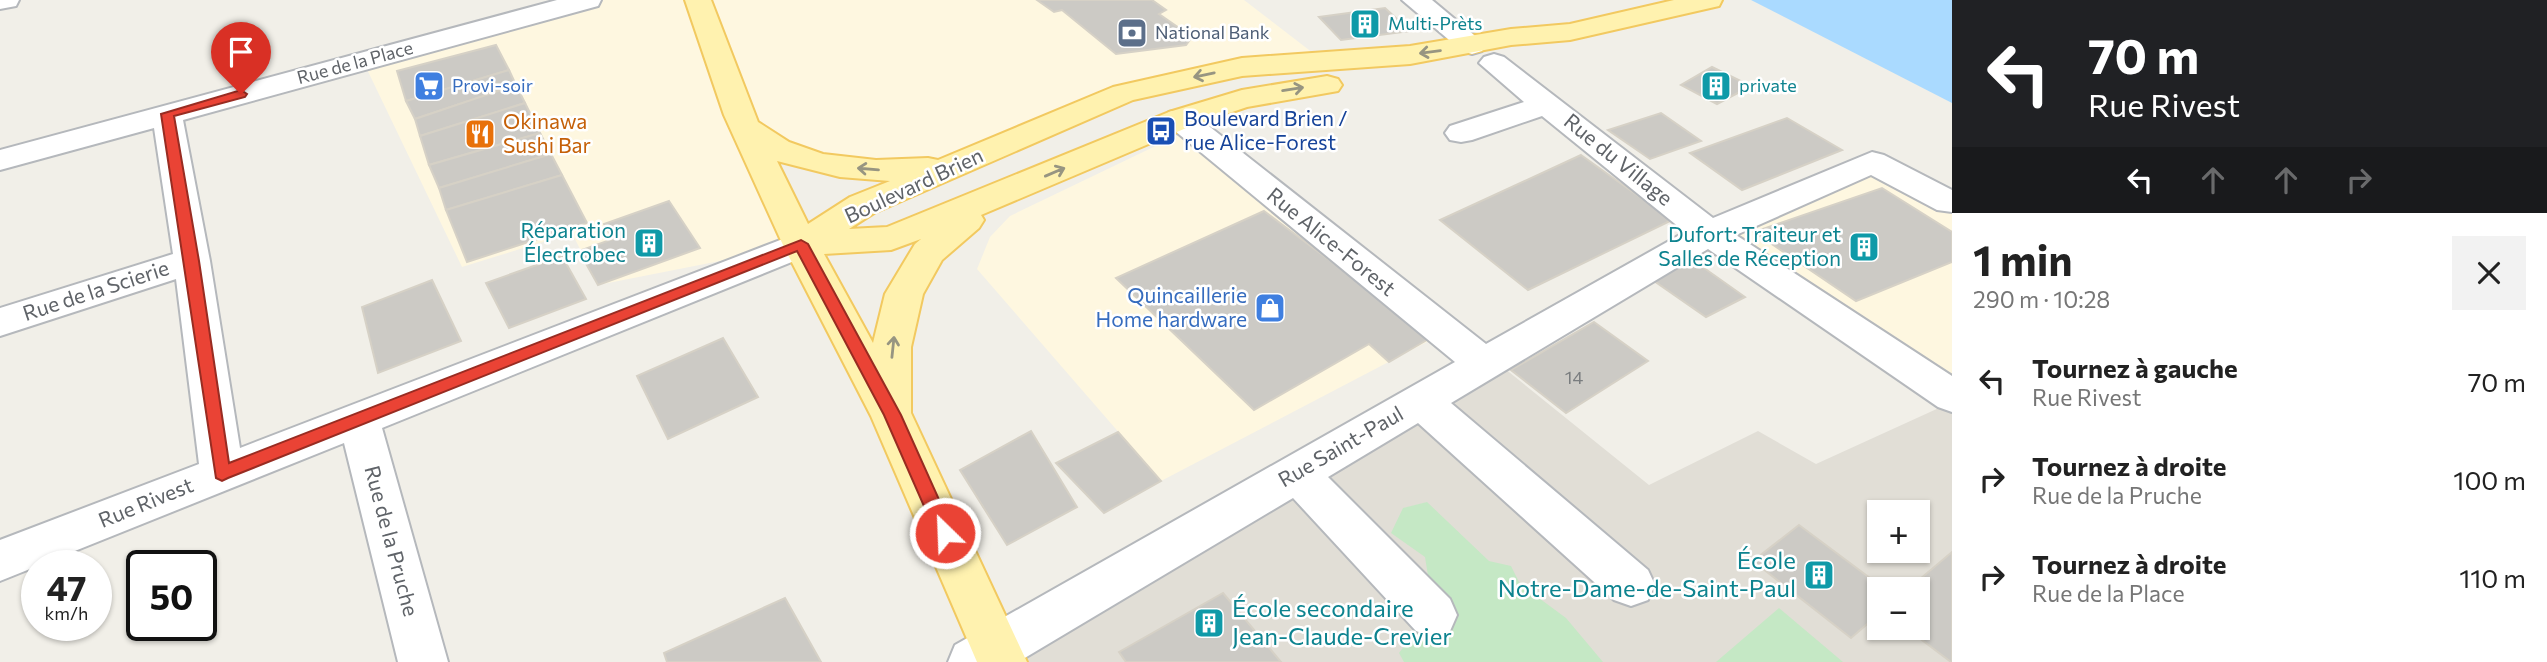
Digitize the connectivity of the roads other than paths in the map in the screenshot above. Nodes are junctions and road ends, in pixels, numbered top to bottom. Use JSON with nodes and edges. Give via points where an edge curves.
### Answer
{"nodes":[{"id":1,"x":6,"y":0,"type":"edge"},
{"id":2,"x":588,"y":0,"type":"edge"},
{"id":3,"x":698,"y":0,"type":"edge"},
{"id":4,"x":1415,"y":0,"type":"edge"},
{"id":5,"x":1709,"y":0,"type":"edge"},
{"id":6,"x":0,"y":1,"type":"edge"},
{"id":7,"x":1483,"y":54,"type":"junction"},
{"id":8,"x":1549,"y":104,"type":"junction"},
{"id":9,"x":167,"y":114,"type":"junction"},
{"id":10,"x":1180,"y":119,"type":"junction"},
{"id":11,"x":747,"y":129,"type":"junction"},
{"id":12,"x":1461,"y":133,"type":"dead end"},
{"id":13,"x":0,"y":160,"type":"edge"},
{"id":14,"x":960,"y":163,"type":"junction"},
{"id":15,"x":992,"y":198,"type":"junction"},
{"id":16,"x":1952,"y":201,"type":"edge"},
{"id":17,"x":1709,"y":233,"type":"junction"},
{"id":18,"x":801,"y":244,"type":"junction"},
{"id":19,"x":192,"y":261,"type":"junction"},
{"id":20,"x":0,"y":322,"type":"edge"},
{"id":21,"x":1484,"y":364,"type":"junction"},
{"id":22,"x":1952,"y":396,"type":"edge"},
{"id":23,"x":1421,"y":401,"type":"junction"},
{"id":24,"x":892,"y":415,"type":"junction"},
{"id":25,"x":359,"y":419,"type":"junction"},
{"id":26,"x":222,"y":473,"type":"junction"},
{"id":27,"x":1297,"y":473,"type":"junction"},
{"id":28,"x":0,"y":561,"type":"edge"},
{"id":29,"x":1631,"y":585,"type":"dead end"},
{"id":30,"x":1433,"y":615,"type":"dead end"},
{"id":31,"x":991,"y":657,"type":"edge"},
{"id":32,"x":423,"y":662,"type":"edge"}],
"edges":[{"from":1,"to":6,"type":"street"},
{"from":2,"to":9,"type":"street","name":"Rue de la Place"},
{"from":3,"to":11,"type":"main road"},
{"from":4,"to":7,"type":"street","name":"Rue du Village"},
{"from":5,"to":7,"type":"main road","name":"Boulevard Brien","via":[[1570,32],[1531,52]]},
{"from":7,"to":8,"type":"street","name":"Rue du Village"},
{"from":10,"to":7,"type":"main road","name":"Boulevard Brien","one_way":true,"via":[[1242,99]]},
{"from":7,"to":14,"type":"main road","name":"Boulevard Brien","one_way":true,"via":[[1242,67],[1124,93]]},
{"from":8,"to":12,"type":"street"},
{"from":8,"to":17,"type":"street","name":"Rue du Village"},
{"from":9,"to":13,"type":"street","name":"Rue de la Place"},
{"from":9,"to":19,"type":"street"},
{"from":15,"to":10,"type":"main road","name":"Boulevard Brien","one_way":true},
{"from":10,"to":21,"type":"street","name":"Rue Alice-Forest"},
{"from":14,"to":11,"type":"main road","one_way":true,"via":[[910,170],[831,165],[787,153]]},
{"from":11,"to":18,"type":"main road"},
{"from":14,"to":18,"type":"main road","name":"Boulevard Brien","via":[[862,205]]},
{"from":15,"to":18,"type":"main road","name":"Boulevard Brien","via":[[891,237]]},
{"from":24,"to":15,"type":"main road","one_way":true,"via":[[891,347],[904,294],[928,252]]},
{"from":16,"to":17,"type":"street","name":"Rue Saint-Paul","via":[[1872,162]]},
{"from":17,"to":21,"type":"street","name":"Rue Saint-Paul"},
{"from":17,"to":22,"type":"street","name":"Rue du Village"},
{"from":18,"to":24,"type":"main road"},
{"from":18,"to":25,"type":"street","name":"Rue Rivest"},
{"from":19,"to":20,"type":"street","name":"Rue de la Scierie"},
{"from":19,"to":26,"type":"street"},
{"from":21,"to":23,"type":"street","name":"Rue Saint-Paul"},
{"from":23,"to":27,"type":"street","name":"Rue Saint-Paul"},
{"from":23,"to":29,"type":"street"},
{"from":24,"to":31,"type":"main road"},
{"from":25,"to":26,"type":"street","name":"Rue Rivest"},
{"from":25,"to":32,"type":"street","name":"Rue de la Pruche"},
{"from":26,"to":28,"type":"street","name":"Rue Rivest"},
{"from":27,"to":30,"type":"street"},
{"from":27,"to":31,"type":"street","name":"Rue Saint-Paul"}]}
